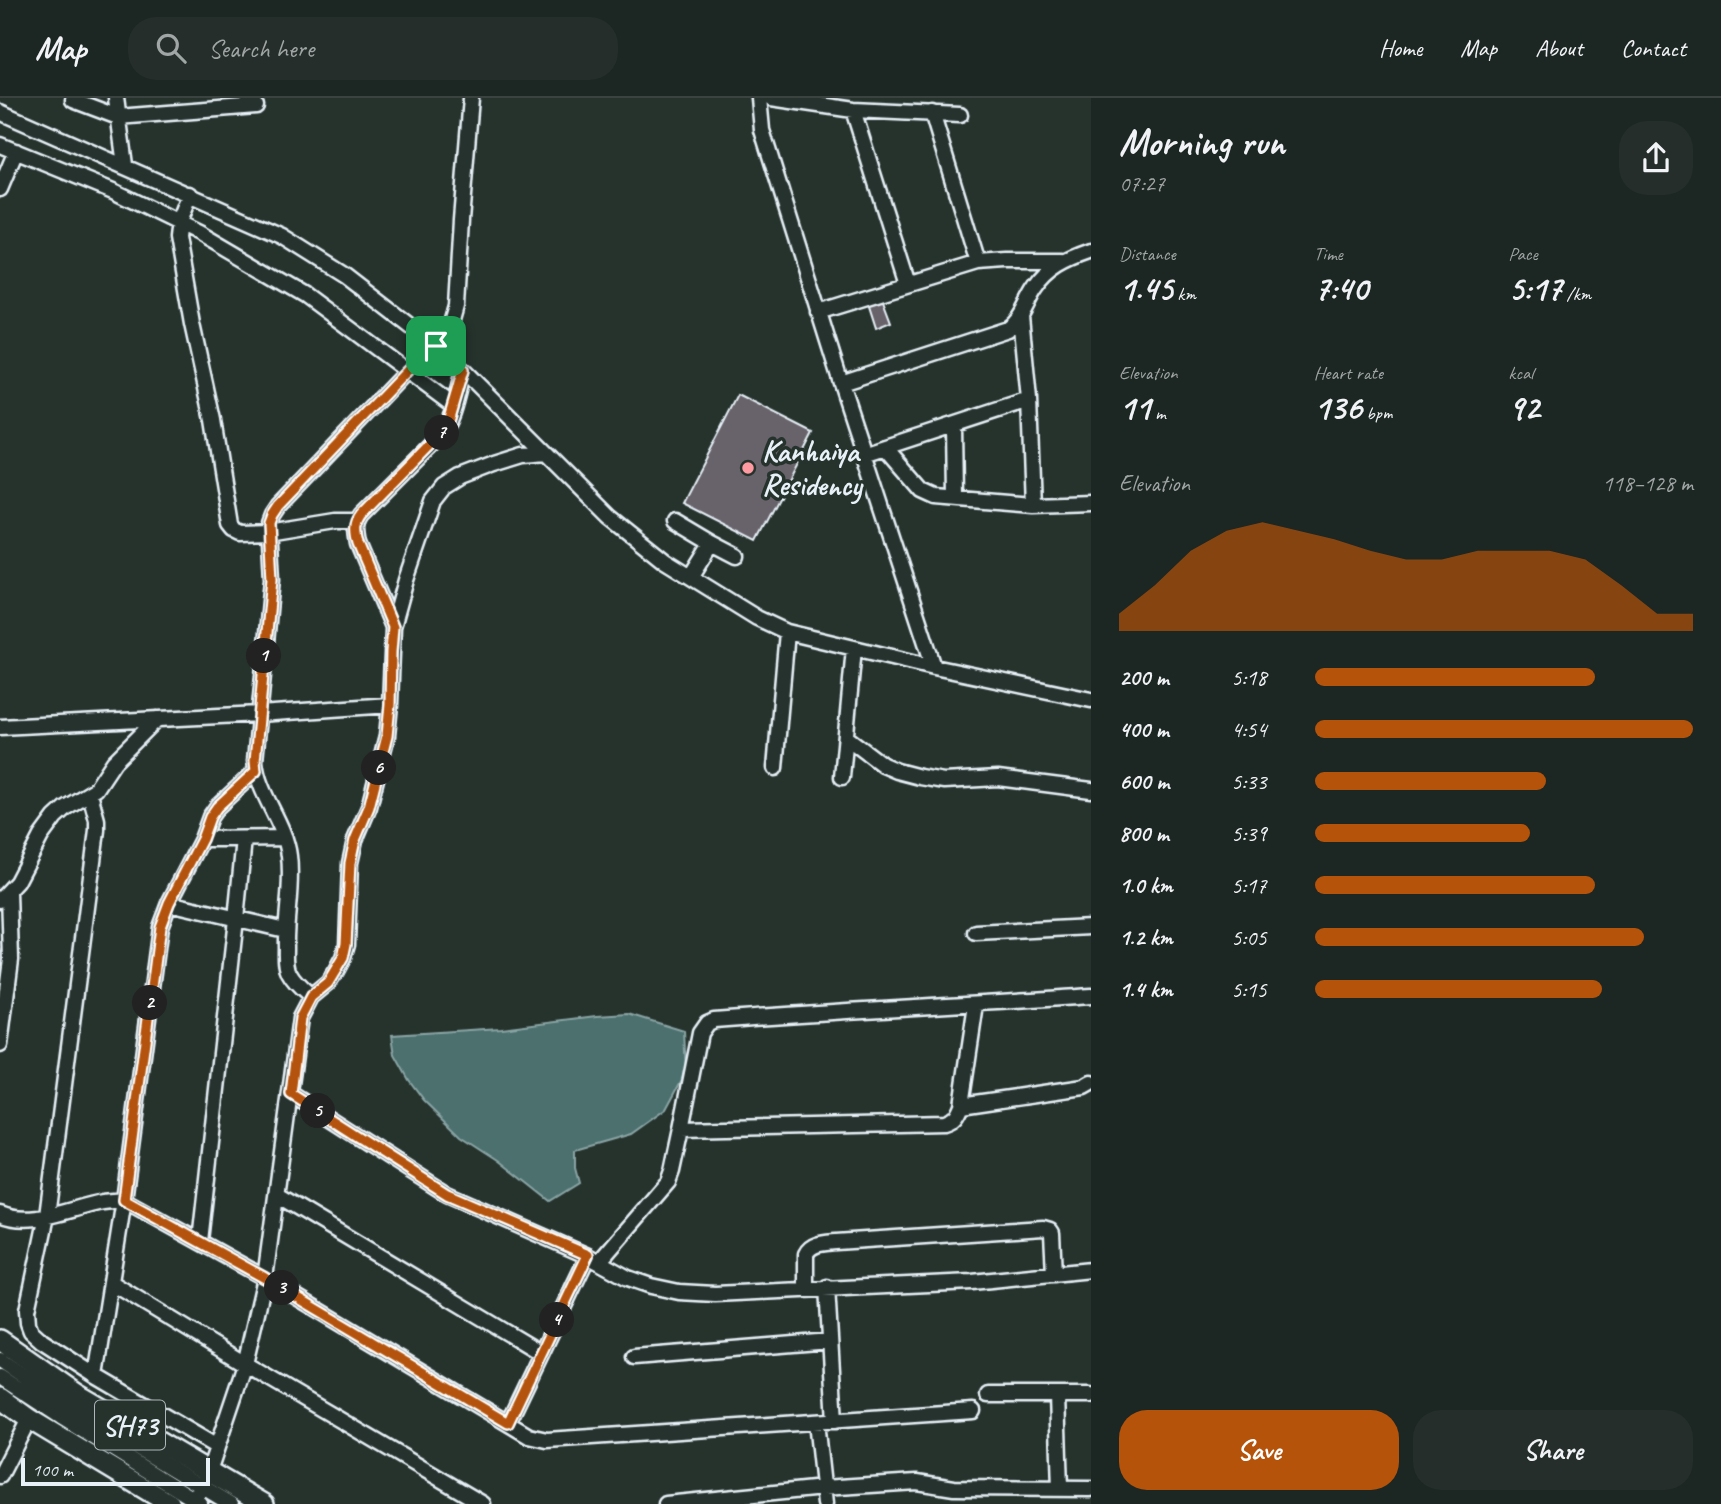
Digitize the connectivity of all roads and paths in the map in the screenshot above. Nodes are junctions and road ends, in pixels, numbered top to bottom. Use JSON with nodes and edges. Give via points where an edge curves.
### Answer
{"nodes":[{"id":1,"x":116,"y":98,"type":"edge"},
{"id":2,"x":471,"y":98,"type":"edge"},
{"id":3,"x":759,"y":98,"type":"edge"},
{"id":4,"x":771,"y":98,"type":"edge"},
{"id":5,"x":73,"y":100,"type":"dead end"},
{"id":6,"x":214,"y":104,"type":"edge"},
{"id":7,"x":848,"y":105,"type":"edge"},
{"id":8,"x":256,"y":106,"type":"dead end"},
{"id":9,"x":0,"y":112,"type":"edge"},
{"id":10,"x":932,"y":113,"type":"junction"},
{"id":11,"x":960,"y":115,"type":"dead end"},
{"id":12,"x":118,"y":117,"type":"junction"},
{"id":13,"x":0,"y":145,"type":"edge"},
{"id":14,"x":16,"y":151,"type":"junction"},
{"id":15,"x":125,"y":165,"type":"junction"},
{"id":16,"x":0,"y":189,"type":"edge"},
{"id":17,"x":190,"y":194,"type":"junction"},
{"id":18,"x":179,"y":222,"type":"junction"},
{"id":19,"x":1091,"y":251,"type":"edge"},
{"id":20,"x":1063,"y":261,"type":"junction"},
{"id":21,"x":978,"y":263,"type":"junction"},
{"id":22,"x":908,"y":284,"type":"junction"},
{"id":23,"x":818,"y":312,"type":"junction"},
{"id":24,"x":1021,"y":316,"type":"junction"},
{"id":25,"x":436,"y":346,"type":"junction"},
{"id":26,"x":463,"y":370,"type":"junction"},
{"id":27,"x":407,"y":371,"type":"junction"},
{"id":28,"x":841,"y":383,"type":"junction"},
{"id":29,"x":1029,"y":400,"type":"junction"},
{"id":30,"x":454,"y":406,"type":"junction"},
{"id":31,"x":954,"y":425,"type":"junction"},
{"id":32,"x":885,"y":447,"type":"junction"},
{"id":33,"x":546,"y":453,"type":"junction"},
{"id":34,"x":866,"y":459,"type":"junction"},
{"id":35,"x":955,"y":498,"type":"junction"},
{"id":36,"x":1091,"y":503,"type":"edge"},
{"id":37,"x":1033,"y":505,"type":"junction"},
{"id":38,"x":675,"y":521,"type":"dead end"},
{"id":39,"x":356,"y":522,"type":"junction"},
{"id":40,"x":268,"y":532,"type":"junction"},
{"id":41,"x":712,"y":542,"type":"junction"},
{"id":42,"x":737,"y":556,"type":"dead end"},
{"id":43,"x":691,"y":577,"type":"junction"},
{"id":44,"x":393,"y":627,"type":"junction"},
{"id":45,"x":787,"y":632,"type":"junction"},
{"id":46,"x":854,"y":648,"type":"junction"},
{"id":47,"x":934,"y":667,"type":"junction"},
{"id":48,"x":1091,"y":700,"type":"edge"},
{"id":49,"x":390,"y":705,"type":"junction"},
{"id":50,"x":259,"y":714,"type":"junction"},
{"id":51,"x":157,"y":719,"type":"junction"},
{"id":52,"x":0,"y":727,"type":"edge"},
{"id":53,"x":846,"y":737,"type":"junction"},
{"id":54,"x":775,"y":768,"type":"dead end"},
{"id":55,"x":256,"y":771,"type":"junction"},
{"id":56,"x":842,"y":777,"type":"dead end"},
{"id":57,"x":1091,"y":790,"type":"edge"},
{"id":58,"x":90,"y":794,"type":"junction"},
{"id":59,"x":285,"y":838,"type":"junction"},
{"id":60,"x":202,"y":839,"type":"junction"},
{"id":61,"x":244,"y":839,"type":"junction"},
{"id":62,"x":4,"y":896,"type":"edge"},
{"id":63,"x":169,"y":903,"type":"junction"},
{"id":64,"x":236,"y":919,"type":"junction"},
{"id":65,"x":1091,"y":927,"type":"edge"},
{"id":66,"x":285,"y":930,"type":"junction"},
{"id":67,"x":976,"y":933,"type":"dead end"},
{"id":68,"x":1091,"y":996,"type":"edge"},
{"id":69,"x":311,"y":997,"type":"junction"},
{"id":70,"x":976,"y":1005,"type":"junction"},
{"id":71,"x":0,"y":1045,"type":"edge"},
{"id":72,"x":1091,"y":1083,"type":"edge"},
{"id":73,"x":291,"y":1094,"type":"junction"},
{"id":74,"x":961,"y":1105,"type":"junction"},
{"id":75,"x":681,"y":1129,"type":"junction"},
{"id":76,"x":277,"y":1195,"type":"junction"},
{"id":77,"x":124,"y":1200,"type":"junction"},
{"id":78,"x":0,"y":1214,"type":"edge"},
{"id":79,"x":47,"y":1216,"type":"junction"},
{"id":80,"x":200,"y":1241,"type":"junction"},
{"id":81,"x":594,"y":1259,"type":"junction"},
{"id":82,"x":1091,"y":1270,"type":"edge"},
{"id":83,"x":1054,"y":1273,"type":"junction"},
{"id":84,"x":265,"y":1278,"type":"junction"},
{"id":85,"x":112,"y":1283,"type":"junction"},
{"id":86,"x":827,"y":1287,"type":"junction"},
{"id":87,"x":806,"y":1288,"type":"junction"},
{"id":88,"x":0,"y":1340,"type":"edge"},
{"id":89,"x":830,"y":1340,"type":"junction"},
{"id":90,"x":541,"y":1353,"type":"junction"},
{"id":91,"x":634,"y":1357,"type":"dead end"},
{"id":92,"x":0,"y":1360,"type":"edge"},
{"id":93,"x":245,"y":1364,"type":"junction"},
{"id":94,"x":96,"y":1376,"type":"junction"},
{"id":95,"x":0,"y":1377,"type":"edge"},
{"id":96,"x":988,"y":1395,"type":"dead end"},
{"id":97,"x":1057,"y":1395,"type":"junction"},
{"id":98,"x":1091,"y":1395,"type":"edge"},
{"id":99,"x":0,"y":1398,"type":"edge"},
{"id":100,"x":973,"y":1411,"type":"dead end"},
{"id":101,"x":29,"y":1419,"type":"junction"},
{"id":102,"x":835,"y":1420,"type":"junction"},
{"id":103,"x":816,"y":1422,"type":"junction"},
{"id":104,"x":508,"y":1423,"type":"junction"},
{"id":105,"x":217,"y":1447,"type":"junction"},
{"id":106,"x":0,"y":1476,"type":"edge"},
{"id":107,"x":205,"y":1479,"type":"junction"},
{"id":108,"x":824,"y":1488,"type":"junction"},
{"id":109,"x":1059,"y":1489,"type":"junction"},
{"id":110,"x":1091,"y":1489,"type":"edge"},
{"id":111,"x":798,"y":1492,"type":"junction"},
{"id":112,"x":195,"y":1503,"type":"edge"},
{"id":113,"x":170,"y":1504,"type":"edge"},
{"id":114,"x":231,"y":1504,"type":"edge"},
{"id":115,"x":264,"y":1504,"type":"edge"},
{"id":116,"x":483,"y":1504,"type":"edge"},
{"id":117,"x":666,"y":1504,"type":"edge"},
{"id":118,"x":788,"y":1504,"type":"edge"},
{"id":119,"x":825,"y":1504,"type":"edge"}],
"edges":[{"from":1,"to":12,"type":"street"},
{"from":2,"to":25,"type":"street","via":[[456,306],[450,327]]},
{"from":3,"to":23,"type":"street","via":[[762,130]]},
{"from":4,"to":7,"type":"street"},
{"from":5,"to":12,"type":"street"},
{"from":6,"to":8,"type":"street"},
{"from":6,"to":12,"type":"street"},
{"from":7,"to":10,"type":"street"},
{"from":7,"to":22,"type":"street"},
{"from":9,"to":15,"type":"street"},
{"from":10,"to":11,"type":"street"},
{"from":10,"to":21,"type":"street"},
{"from":12,"to":15,"type":"street"},
{"from":13,"to":14,"type":"street"},
{"from":14,"to":16,"type":"street"},
{"from":14,"to":18,"type":"street"},
{"from":15,"to":17,"type":"street"},
{"from":17,"to":18,"type":"street"},
{"from":17,"to":25,"type":"street","via":[[282,236],[344,275]]},
{"from":18,"to":27,"type":"street","via":[[305,295]]},
{"from":18,"to":40,"type":"street","via":[[177,238],[228,519],[240,533]]},
{"from":19,"to":20,"type":"street"},
{"from":20,"to":21,"type":"street"},
{"from":20,"to":24,"type":"street","via":[[1035,289]]},
{"from":21,"to":22,"type":"street"},
{"from":22,"to":23,"type":"street"},
{"from":23,"to":28,"type":"street"},
{"from":24,"to":28,"type":"street","via":[[999,333]]},
{"from":24,"to":29,"type":"street"},
{"from":25,"to":26,"type":"street"},
{"from":25,"to":27,"type":"street"},
{"from":26,"to":30,"type":"street"},
{"from":26,"to":33,"type":"street"},
{"from":27,"to":30,"type":"street"},
{"from":27,"to":40,"type":"street","via":[[278,506]]},
{"from":28,"to":34,"type":"street"},
{"from":29,"to":31,"type":"street"},
{"from":29,"to":37,"type":"street"},
{"from":30,"to":39,"type":"street","via":[[439,437]]},
{"from":31,"to":32,"type":"street"},
{"from":31,"to":35,"type":"street"},
{"from":32,"to":34,"type":"street"},
{"from":32,"to":35,"type":"street","via":[[923,491]]},
{"from":33,"to":43,"type":"street","via":[[610,517]]},
{"from":33,"to":44,"type":"street","via":[[494,464],[444,487],[433,501]]},
{"from":34,"to":47,"type":"street"},
{"from":35,"to":37,"type":"street"},
{"from":36,"to":37,"type":"street"},
{"from":38,"to":41,"type":"street"},
{"from":39,"to":40,"type":"street"},
{"from":39,"to":44,"type":"street","via":[[358,544]]},
{"from":40,"to":50,"type":"street","via":[[272,579]]},
{"from":41,"to":42,"type":"street"},
{"from":41,"to":43,"type":"street"},
{"from":43,"to":45,"type":"street"},
{"from":44,"to":49,"type":"street"},
{"from":45,"to":46,"type":"street"},
{"from":45,"to":54,"type":"street"},
{"from":46,"to":47,"type":"street"},
{"from":46,"to":53,"type":"street"},
{"from":47,"to":48,"type":"street"},
{"from":49,"to":50,"type":"street"},
{"from":49,"to":69,"type":"street","via":[[387,736],[350,863],[343,958],[328,983]]},
{"from":50,"to":51,"type":"street"},
{"from":50,"to":55,"type":"street"},
{"from":51,"to":52,"type":"street"},
{"from":51,"to":58,"type":"street"},
{"from":53,"to":56,"type":"street"},
{"from":53,"to":57,"type":"street","via":[[883,765],[920,777],[944,781],[998,778]]},
{"from":55,"to":59,"type":"street"},
{"from":55,"to":60,"type":"street","via":[[217,807]]},
{"from":58,"to":62,"type":"street","via":[[55,817]]},
{"from":58,"to":79,"type":"street","via":[[97,831]]},
{"from":59,"to":61,"type":"street"},
{"from":59,"to":66,"type":"street","via":[[290,870]]},
{"from":60,"to":61,"type":"street"},
{"from":60,"to":63,"type":"street"},
{"from":61,"to":64,"type":"street"},
{"from":62,"to":71,"type":"street","via":[[11,959]]},
{"from":63,"to":64,"type":"street"},
{"from":63,"to":77,"type":"street","via":[[160,927]]},
{"from":64,"to":66,"type":"street"},
{"from":64,"to":80,"type":"street"},
{"from":65,"to":67,"type":"street"},
{"from":66,"to":69,"type":"street","via":[[288,972]]},
{"from":68,"to":70,"type":"street"},
{"from":69,"to":73,"type":"street","via":[[300,1018]]},
{"from":70,"to":74,"type":"street"},
{"from":70,"to":75,"type":"street","via":[[714,1020],[700,1032]]},
{"from":72,"to":74,"type":"street"},
{"from":73,"to":76,"type":"street"},
{"from":73,"to":81,"type":"street","via":[[447,1194]]},
{"from":74,"to":75,"type":"street","via":[[952,1121],[944,1123]]},
{"from":75,"to":81,"type":"street","via":[[668,1182]]},
{"from":76,"to":84,"type":"street"},
{"from":76,"to":90,"type":"street"},
{"from":77,"to":79,"type":"street"},
{"from":77,"to":80,"type":"street"},
{"from":77,"to":85,"type":"street"},
{"from":78,"to":79,"type":"street","via":[[21,1219]]},
{"from":79,"to":94,"type":"street","via":[[28,1323],[42,1341]]},
{"from":80,"to":84,"type":"street"},
{"from":81,"to":87,"type":"street","via":[[640,1282],[679,1292]]},
{"from":81,"to":90,"type":"street"},
{"from":82,"to":83,"type":"street"},
{"from":83,"to":86,"type":"street","via":[[972,1282]]},
{"from":83,"to":87,"type":"street","via":[[1052,1233],[1044,1228],[812,1246],[806,1254]]},
{"from":84,"to":93,"type":"street"},
{"from":84,"to":104,"type":"street"},
{"from":85,"to":93,"type":"street"},
{"from":85,"to":94,"type":"street"},
{"from":86,"to":87,"type":"street"},
{"from":86,"to":89,"type":"street"},
{"from":88,"to":107,"type":"main road","number":"SH73"},
{"from":89,"to":91,"type":"street"},
{"from":89,"to":102,"type":"street"},
{"from":90,"to":104,"type":"street"},
{"from":92,"to":107,"type":"street","via":[[70,1407]]},
{"from":93,"to":105,"type":"street"},
{"from":93,"to":116,"type":"street"},
{"from":94,"to":105,"type":"street"},
{"from":95,"to":112,"type":"street"},
{"from":96,"to":97,"type":"street"},
{"from":97,"to":98,"type":"street"},
{"from":97,"to":109,"type":"street"},
{"from":99,"to":101,"type":"main road","number":"SH73"},
{"from":100,"to":102,"type":"street"},
{"from":101,"to":106,"type":"street"},
{"from":101,"to":113,"type":"main road","number":"SH73"},
{"from":102,"to":103,"type":"street"},
{"from":103,"to":104,"type":"street","via":[[547,1440],[529,1436]]},
{"from":103,"to":108,"type":"street"},
{"from":105,"to":107,"type":"street"},
{"from":107,"to":112,"type":"street"},
{"from":107,"to":114,"type":"street"},
{"from":107,"to":115,"type":"main road","number":"SH73"},
{"from":108,"to":109,"type":"street","via":[[917,1482],[954,1488]]},
{"from":108,"to":111,"type":"street"},
{"from":108,"to":119,"type":"street"},
{"from":109,"to":110,"type":"street"},
{"from":111,"to":117,"type":"street"},
{"from":111,"to":118,"type":"street"}]}
